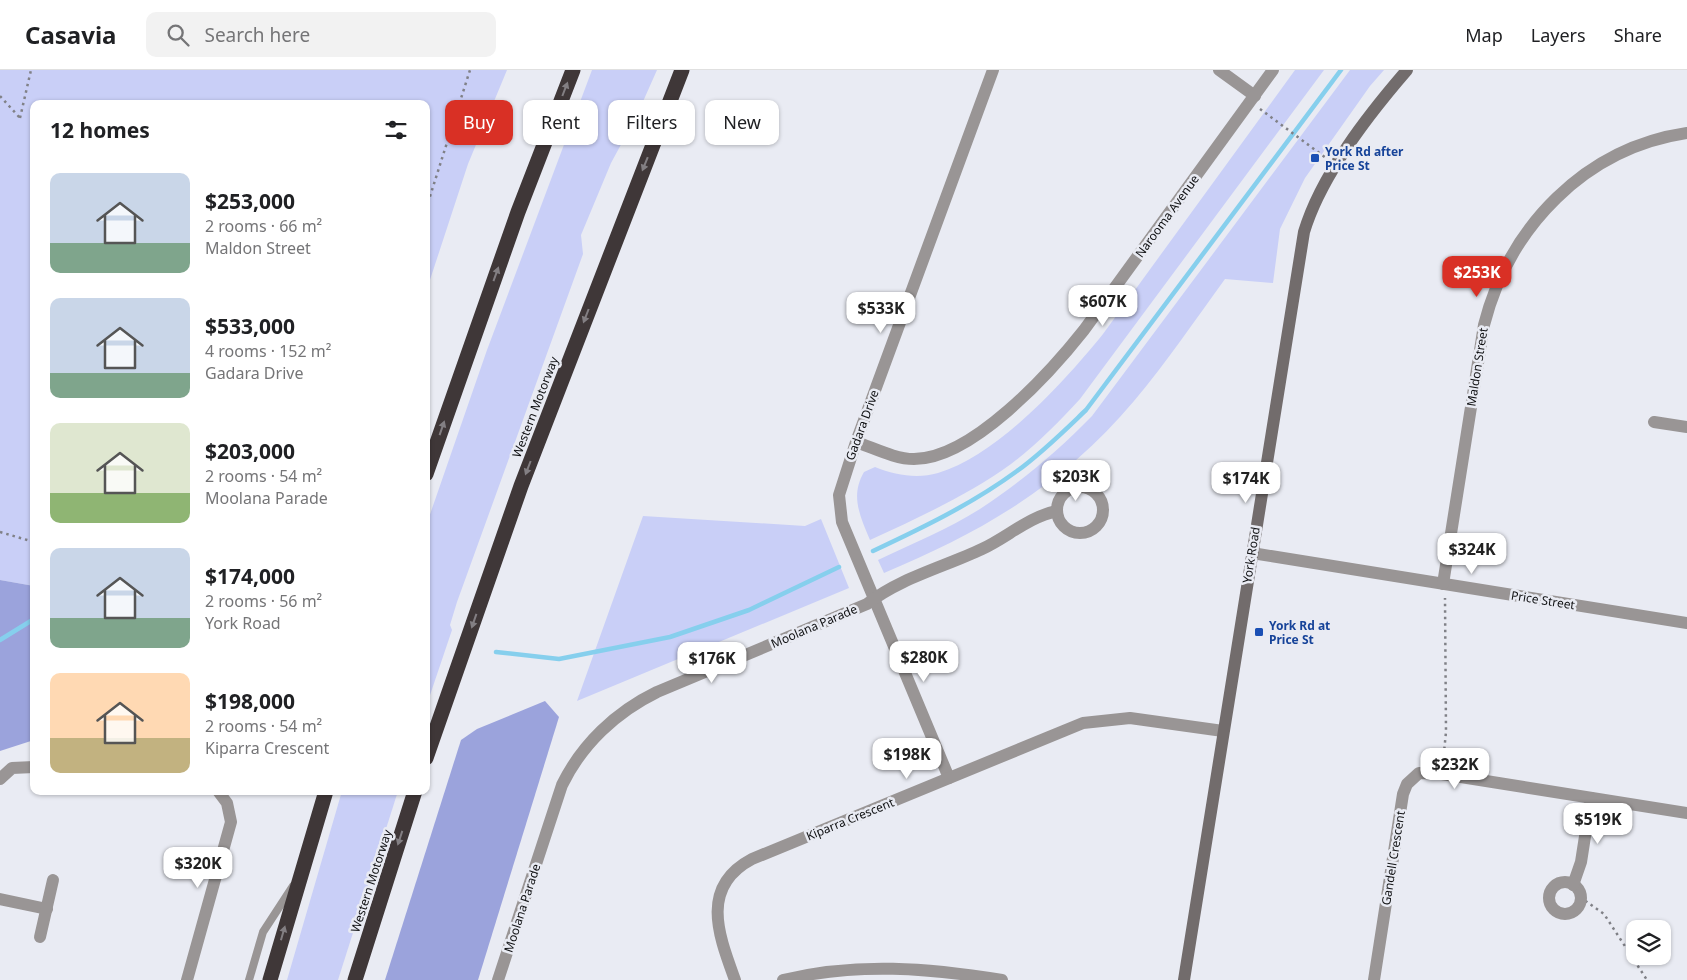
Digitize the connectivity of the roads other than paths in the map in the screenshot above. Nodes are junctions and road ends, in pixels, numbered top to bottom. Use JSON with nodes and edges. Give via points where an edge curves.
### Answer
{"nodes":[{"id":1,"x":573,"y":70,"type":"edge"},
{"id":2,"x":682,"y":70,"type":"edge"},
{"id":3,"x":993,"y":70,"type":"edge"},
{"id":4,"x":1219,"y":70,"type":"edge"},
{"id":5,"x":1273,"y":70,"type":"edge"},
{"id":6,"x":1407,"y":70,"type":"edge"},
{"id":7,"x":1255,"y":96,"type":"junction"},
{"id":8,"x":1687,"y":133,"type":"edge"},
{"id":9,"x":1654,"y":422,"type":"dead end"},
{"id":10,"x":1687,"y":427,"type":"edge"},
{"id":11,"x":856,"y":442,"type":"junction"},
{"id":12,"x":430,"y":463,"type":"edge"},
{"id":13,"x":1057,"y":511,"type":"dead end"},
{"id":14,"x":1252,"y":553,"type":"junction"},
{"id":15,"x":1443,"y":584,"type":"junction"},
{"id":16,"x":874,"y":598,"type":"junction"},
{"id":17,"x":1687,"y":623,"type":"edge"},
{"id":18,"x":1223,"y":732,"type":"junction"},
{"id":19,"x":430,"y":747,"type":"edge"},
{"id":20,"x":30,"y":767,"type":"edge"},
{"id":21,"x":949,"y":778,"type":"junction"},
{"id":22,"x":0,"y":779,"type":"edge"},
{"id":23,"x":221,"y":795,"type":"edge"},
{"id":24,"x":325,"y":795,"type":"edge"},
{"id":25,"x":414,"y":795,"type":"edge"},
{"id":26,"x":1591,"y":798,"type":"junction"},
{"id":27,"x":1687,"y":813,"type":"edge"},
{"id":28,"x":299,"y":879,"type":"junction"},
{"id":29,"x":53,"y":880,"type":"dead end"},
{"id":30,"x":1574,"y":885,"type":"junction"},
{"id":31,"x":0,"y":899,"type":"edge"},
{"id":32,"x":47,"y":909,"type":"junction"},
{"id":33,"x":40,"y":937,"type":"dead end"},
{"id":34,"x":986,"y":979,"type":"edge"},
{"id":35,"x":187,"y":980,"type":"edge"},
{"id":36,"x":249,"y":980,"type":"edge"},
{"id":37,"x":270,"y":980,"type":"edge"},
{"id":38,"x":355,"y":980,"type":"edge"},
{"id":39,"x":498,"y":980,"type":"edge"},
{"id":40,"x":735,"y":980,"type":"edge"},
{"id":41,"x":784,"y":980,"type":"edge"},
{"id":42,"x":1002,"y":980,"type":"edge"},
{"id":43,"x":1184,"y":980,"type":"edge"},
{"id":44,"x":1374,"y":980,"type":"edge"}],
"edges":[{"from":12,"to":1,"type":"highway","one_way":true,"via":[[515,221]]},
{"from":2,"to":19,"type":"highway","name":"Western Motorway","one_way":true,"via":[[521,486]]},
{"from":3,"to":11,"type":"street","name":"Gadara Drive"},
{"from":4,"to":7,"type":"street"},
{"from":5,"to":7,"type":"street","name":"Narooma Avenue"},
{"from":6,"to":14,"type":"street","name":"York Road","via":[[1335,165],[1315,199],[1301,244]]},
{"from":7,"to":11,"type":"street","name":"Narooma Avenue","via":[[1084,330],[1056,364],[1014,405],[966,440],[926,458],[903,458]]},
{"from":8,"to":15,"type":"street","name":"Maldon Street","via":[[1639,144],[1586,172],[1549,205],[1512,255],[1495,289],[1484,325]]},
{"from":9,"to":10,"type":"street"},
{"from":11,"to":16,"type":"street","name":"Gadara Drive","via":[[840,489],[839,510]]},
{"from":13,"to":16,"type":"street","name":"Moolana Parade","via":[[1034,517],[984,548]]},
{"from":14,"to":15,"type":"street","name":"Price Street"},
{"from":14,"to":18,"type":"street","name":"York Road"},
{"from":15,"to":17,"type":"street","name":"Price Street"},
{"from":16,"to":21,"type":"street","name":"Gadara Drive"},
{"from":16,"to":39,"type":"street","name":"Moolana Parade","via":[[867,604],[641,700],[590,742],[562,785]]},
{"from":18,"to":21,"type":"street","name":"Kiparra Crescent","via":[[1147,720],[1098,720],[1083,723]]},
{"from":18,"to":43,"type":"street","name":"York Road"},
{"from":20,"to":22,"type":"street","via":[[12,768]]},
{"from":21,"to":40,"type":"street","name":"Kiparra Crescent","via":[[740,865],[722,889],[717,909],[719,937]]},
{"from":23,"to":35,"type":"street","via":[[227,803],[231,822]]},
{"from":24,"to":28,"type":"highway"},
{"from":25,"to":38,"type":"highway","name":"Western Motorway","one_way":true},
{"from":26,"to":27,"type":"street","name":"Gandell Crescent"},
{"from":26,"to":30,"type":"street"},
{"from":26,"to":44,"type":"street","name":"Gandell Crescent","via":[[1442,774],[1419,773],[1411,778],[1405,789]]},
{"from":28,"to":36,"type":"lane","via":[[263,932]]},
{"from":37,"to":28,"type":"highway","one_way":true},
{"from":29,"to":32,"type":"street"},
{"from":30,"to":30,"type":"street","via":[[1563,882],[1554,887],[1549,896],[1551,907],[1559,913],[1570,914],[1578,907],[1580,897]]},
{"from":31,"to":32,"type":"street"},
{"from":32,"to":33,"type":"street"},
{"from":34,"to":41,"type":"street","via":[[933,969],[875,968]]},
{"from":34,"to":42,"type":"street"}]}
